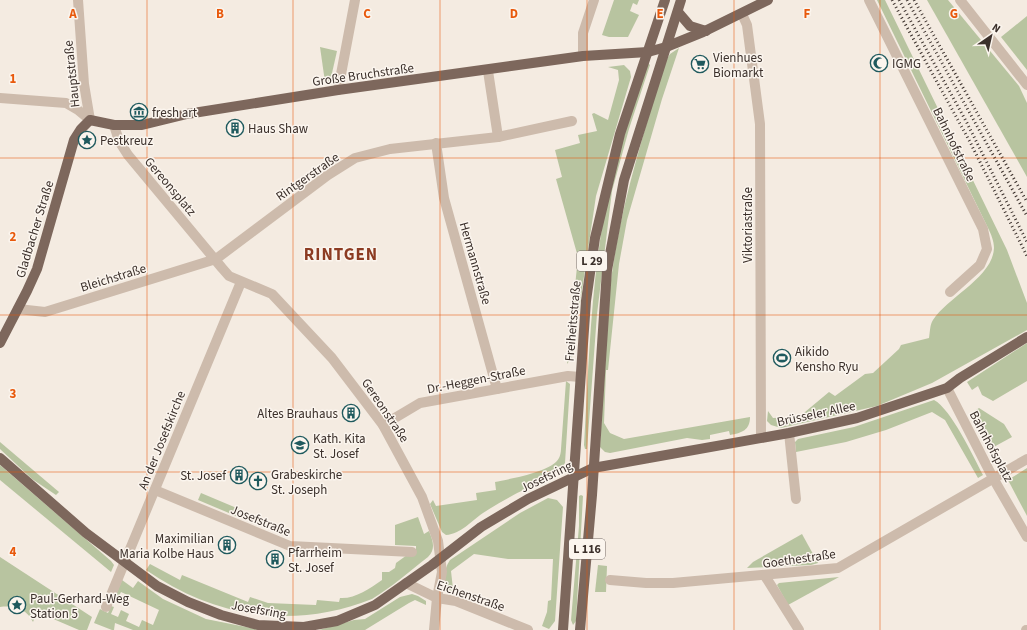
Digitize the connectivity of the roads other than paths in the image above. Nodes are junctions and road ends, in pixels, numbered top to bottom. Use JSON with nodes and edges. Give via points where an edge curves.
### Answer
{"nodes":[{"id":1,"x":78,"y":0,"type":"edge"},
{"id":2,"x":355,"y":0,"type":"edge"},
{"id":3,"x":594,"y":0,"type":"edge"},
{"id":4,"x":664,"y":0,"type":"edge"},
{"id":5,"x":681,"y":0,"type":"edge"},
{"id":6,"x":768,"y":0,"type":"edge"},
{"id":7,"x":869,"y":0,"type":"edge"},
{"id":8,"x":960,"y":0,"type":"edge"},
{"id":9,"x":678,"y":12,"type":"junction"},
{"id":10,"x":742,"y":14,"type":"junction"},
{"id":11,"x":706,"y":31,"type":"junction"},
{"id":12,"x":666,"y":47,"type":"junction"},
{"id":13,"x":648,"y":52,"type":"junction"},
{"id":14,"x":583,"y":56,"type":"junction"},
{"id":15,"x":488,"y":70,"type":"junction"},
{"id":16,"x":1027,"y":84,"type":"edge"},
{"id":17,"x":338,"y":90,"type":"junction"},
{"id":18,"x":0,"y":98,"type":"edge"},
{"id":19,"x":90,"y":120,"type":"junction"},
{"id":20,"x":572,"y":121,"type":"dead end"},
{"id":21,"x":114,"y":125,"type":"junction"},
{"id":22,"x":498,"y":137,"type":"junction"},
{"id":23,"x":436,"y":143,"type":"junction"},
{"id":24,"x":216,"y":259,"type":"junction"},
{"id":25,"x":241,"y":282,"type":"junction"},
{"id":26,"x":950,"y":292,"type":"dead end"},
{"id":27,"x":18,"y":309,"type":"junction"},
{"id":28,"x":3,"y":331,"type":"edge"},
{"id":29,"x":1027,"y":336,"type":"edge"},
{"id":30,"x":0,"y":343,"type":"edge"},
{"id":31,"x":580,"y":377,"type":"junction"},
{"id":32,"x":947,"y":388,"type":"junction"},
{"id":33,"x":497,"y":389,"type":"junction"},
{"id":34,"x":382,"y":425,"type":"junction"},
{"id":35,"x":789,"y":433,"type":"junction"},
{"id":36,"x":761,"y":438,"type":"junction"},
{"id":37,"x":0,"y":458,"type":"edge"},
{"id":38,"x":1027,"y":459,"type":"edge"},
{"id":39,"x":593,"y":468,"type":"junction"},
{"id":40,"x":572,"y":477,"type":"junction"},
{"id":41,"x":993,"y":478,"type":"junction"},
{"id":42,"x":155,"y":490,"type":"junction"},
{"id":43,"x":796,"y":499,"type":"dead end"},
{"id":44,"x":1027,"y":537,"type":"edge"},
{"id":45,"x":412,"y":552,"type":"dead end"},
{"id":46,"x":440,"y":558,"type":"junction"},
{"id":47,"x":124,"y":563,"type":"junction"},
{"id":48,"x":765,"y":576,"type":"junction"},
{"id":49,"x":610,"y":580,"type":"dead end"},
{"id":50,"x":406,"y":583,"type":"junction"},
{"id":51,"x":437,"y":598,"type":"junction"},
{"id":52,"x":106,"y":607,"type":"dead end"},
{"id":53,"x":434,"y":630,"type":"edge"},
{"id":54,"x":528,"y":630,"type":"edge"},
{"id":55,"x":563,"y":630,"type":"edge"},
{"id":56,"x":580,"y":630,"type":"edge"},
{"id":57,"x":799,"y":630,"type":"edge"}],
"edges":[{"from":1,"to":19,"type":"street","name":"Hauptstraße","via":[[84,84]]},
{"from":2,"to":17,"type":"street"},
{"from":3,"to":14,"type":"street","via":[[583,32]]},
{"from":4,"to":13,"type":"main road","name":"Freiheitsstraße"},
{"from":5,"to":9,"type":"main road"},
{"from":6,"to":10,"type":"main road","name":"Große Bruchstraße"},
{"from":7,"to":26,"type":"street","name":"Bahnhofstraße","via":[[983,229],[987,249],[980,265]]},
{"from":8,"to":16,"type":"street"},
{"from":9,"to":11,"type":"main road","via":[[690,26]]},
{"from":9,"to":12,"type":"main road"},
{"from":10,"to":11,"type":"main road","name":"Große Bruchstraße"},
{"from":10,"to":36,"type":"street","name":"Viktoriastraße","via":[[747,25],[760,124]]},
{"from":11,"to":12,"type":"main road","name":"Große Bruchstraße"},
{"from":12,"to":13,"type":"main road","name":"Große Bruchstraße"},
{"from":12,"to":39,"type":"main road","number":"L 29","via":[[624,180],[607,270]]},
{"from":13,"to":14,"type":"main road","name":"Große Bruchstraße"},
{"from":13,"to":31,"type":"main road","name":"Freiheitsstraße","number":"L 29","via":[[620,134],[595,238],[586,301]]},
{"from":14,"to":15,"type":"main road","name":"Große Bruchstraße"},
{"from":15,"to":17,"type":"main road","name":"Große Bruchstraße"},
{"from":15,"to":22,"type":"street"},
{"from":17,"to":21,"type":"main road","name":"Große Bruchstraße","via":[[187,114],[142,125]]},
{"from":18,"to":19,"type":"street","via":[[66,103]]},
{"from":19,"to":21,"type":"main road","name":"Große Bruchstraße"},
{"from":19,"to":27,"type":"main road","name":"Gladbacher Straße","via":[[74,140],[37,269]]},
{"from":20,"to":22,"type":"street","name":"Rintgerstraße"},
{"from":21,"to":24,"type":"street","name":"Gereonsplatz","via":[[119,141],[128,155]]},
{"from":22,"to":23,"type":"street","name":"Rintgerstraße"},
{"from":23,"to":24,"type":"street","name":"Rintgerstraße","via":[[390,148],[356,158],[328,174]]},
{"from":23,"to":33,"type":"street","name":"Hermannstraße","via":[[444,198]]},
{"from":24,"to":25,"type":"street","name":"Gereonstraße","via":[[229,276]]},
{"from":24,"to":27,"type":"street","name":"Bleichstraße","via":[[45,312]]},
{"from":25,"to":34,"type":"street","name":"Gereonstraße","via":[[272,294],[358,391]]},
{"from":25,"to":42,"type":"street","name":"An der Josefskirche"},
{"from":27,"to":28,"type":"main road","name":"Gladbacher Straße"},
{"from":28,"to":30,"type":"main road","name":"Gladbacher Straße"},
{"from":29,"to":32,"type":"main road","name":"Brüsseler Allee"},
{"from":31,"to":33,"type":"street","name":"Dr.-Heggen-Straße","via":[[568,376]]},
{"from":31,"to":40,"type":"main road","name":"Freiheitsstraße","number":"L 29"},
{"from":32,"to":35,"type":"main road","name":"Brüsseler Allee","via":[[857,418]]},
{"from":32,"to":41,"type":"street","name":"Bahnhofsplatz"},
{"from":33,"to":34,"type":"street","name":"Dr.-Heggen-Straße","via":[[420,403]]},
{"from":34,"to":46,"type":"street","name":"Gereonstraße","via":[[422,498],[438,541]]},
{"from":35,"to":36,"type":"main road","name":"Brüsseler Allee"},
{"from":35,"to":43,"type":"street"},
{"from":36,"to":39,"type":"main road","name":"Brüsseler Allee"},
{"from":37,"to":47,"type":"main road","name":"Josefsring"},
{"from":38,"to":41,"type":"street","name":"Goethestraße"},
{"from":39,"to":40,"type":"main road","name":"Josefsring"},
{"from":39,"to":56,"type":"main road","number":"L 116"},
{"from":40,"to":46,"type":"main road","name":"Josefsring","via":[[487,523]]},
{"from":40,"to":55,"type":"main road","name":"Freiheitsstraße","number":"L 116"},
{"from":41,"to":44,"type":"street","name":"Bahnhofsplatz"},
{"from":41,"to":48,"type":"street","name":"Goethestraße","via":[[838,568]]},
{"from":42,"to":45,"type":"street","name":"Josefstraße","via":[[290,546]]},
{"from":42,"to":47,"type":"street","name":"An der Josefskirche"},
{"from":46,"to":50,"type":"main road","name":"Josefsring"},
{"from":46,"to":51,"type":"street","name":"Gereonstraße","via":[[442,572]]},
{"from":47,"to":50,"type":"main road","name":"Josefsring","via":[[157,586],[206,610],[258,625],[290,628],[337,621],[375,605]]},
{"from":47,"to":52,"type":"street","name":"An der Josefskirche"},
{"from":48,"to":49,"type":"street","name":"Goethestraße","via":[[673,583]]},
{"from":48,"to":57,"type":"street"},
{"from":50,"to":51,"type":"street","name":"Eichenstraße"},
{"from":51,"to":53,"type":"street","name":"Gereonstraße"},
{"from":51,"to":54,"type":"street","name":"Eichenstraße","via":[[456,601]]}]}
